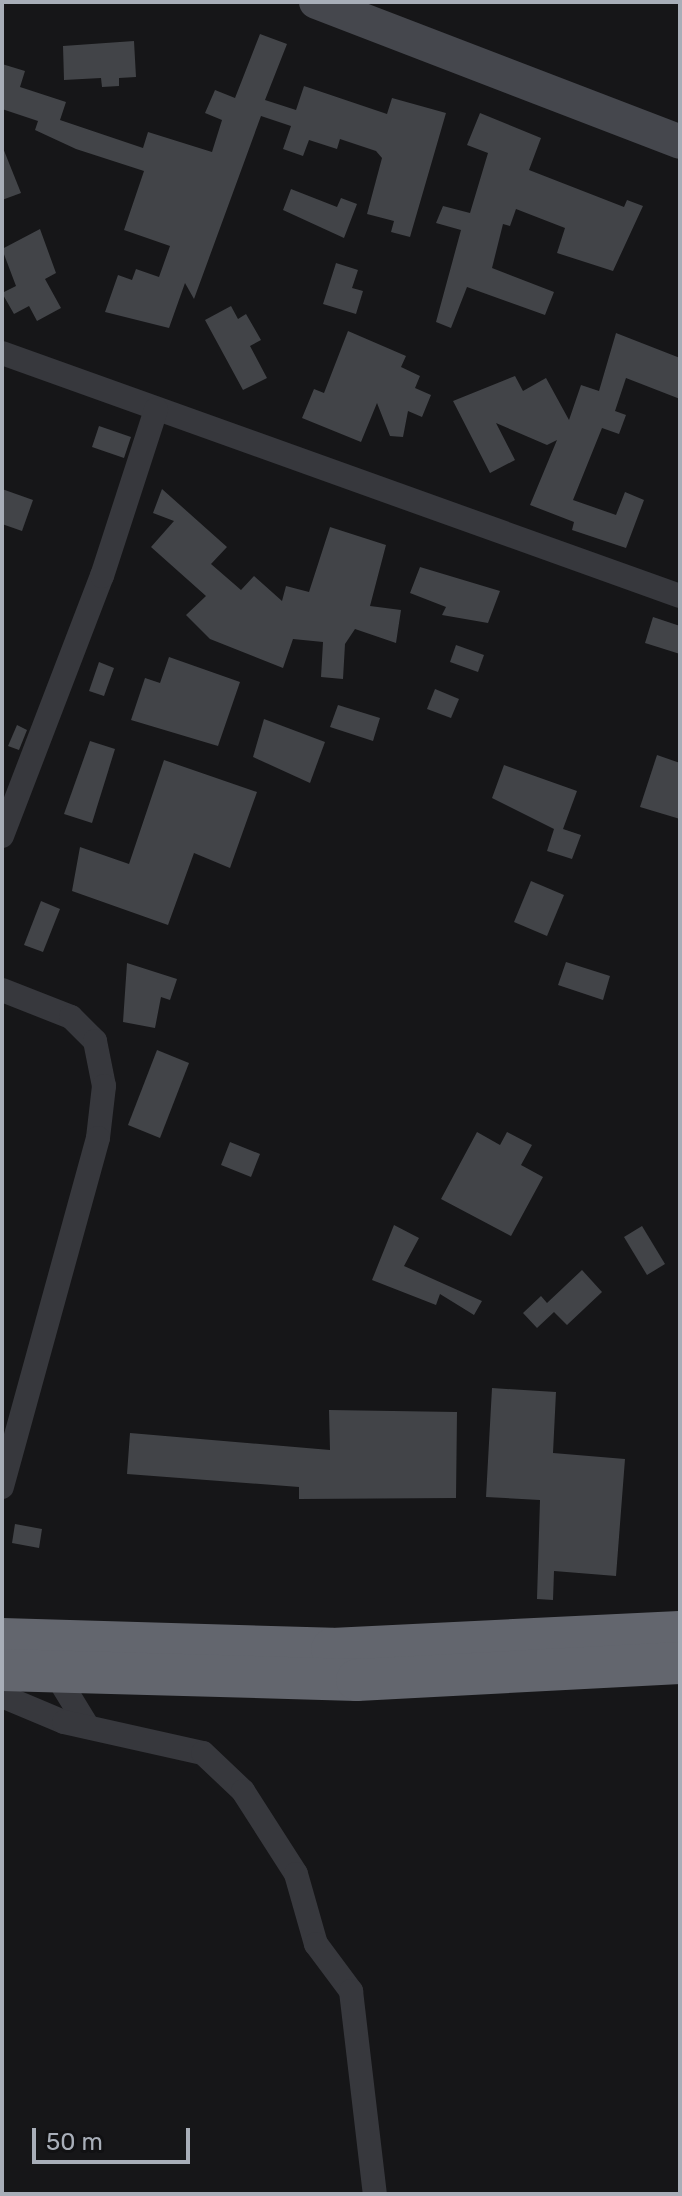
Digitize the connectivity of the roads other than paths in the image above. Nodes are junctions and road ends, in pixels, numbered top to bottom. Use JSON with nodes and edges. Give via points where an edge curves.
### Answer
{"nodes":[{"id":1,"x":316,"y":2,"type":"edge"},
{"id":2,"x":680,"y":142,"type":"edge"},
{"id":3,"x":2,"y":353,"type":"edge"},
{"id":4,"x":156,"y":410,"type":"junction"},
{"id":5,"x":680,"y":596,"type":"edge"},
{"id":6,"x":2,"y":836,"type":"edge"},
{"id":7,"x":2,"y":990,"type":"edge"},
{"id":8,"x":2,"y":1487,"type":"edge"},
{"id":9,"x":680,"y":1632,"type":"edge"},
{"id":10,"x":2,"y":1639,"type":"edge"},
{"id":11,"x":680,"y":1663,"type":"edge"},
{"id":12,"x":2,"y":1670,"type":"edge"},
{"id":13,"x":55,"y":1673,"type":"junction"},
{"id":14,"x":2,"y":1696,"type":"edge"},
{"id":15,"x":88,"y":1727,"type":"junction"},
{"id":16,"x":375,"y":2194,"type":"edge"}],
"edges":[{"from":1,"to":2,"type":"street"},
{"from":3,"to":4,"type":"street"},
{"from":4,"to":5,"type":"street"},
{"from":4,"to":6,"type":"street","via":[[102,576]]},
{"from":7,"to":8,"type":"street","via":[[71,1017],[95,1041],[104,1086],[98,1138]]},
{"from":9,"to":10,"type":"highway","via":[[332,1649]]},
{"from":11,"to":13,"type":"highway","via":[[357,1680]]},
{"from":12,"to":13,"type":"highway"},
{"from":13,"to":15,"type":"street"},
{"from":14,"to":15,"type":"street"},
{"from":15,"to":16,"type":"street","via":[[172,1742],[211,1757],[243,1791],[296,1874],[302,1914],[358,2013]]}]}
